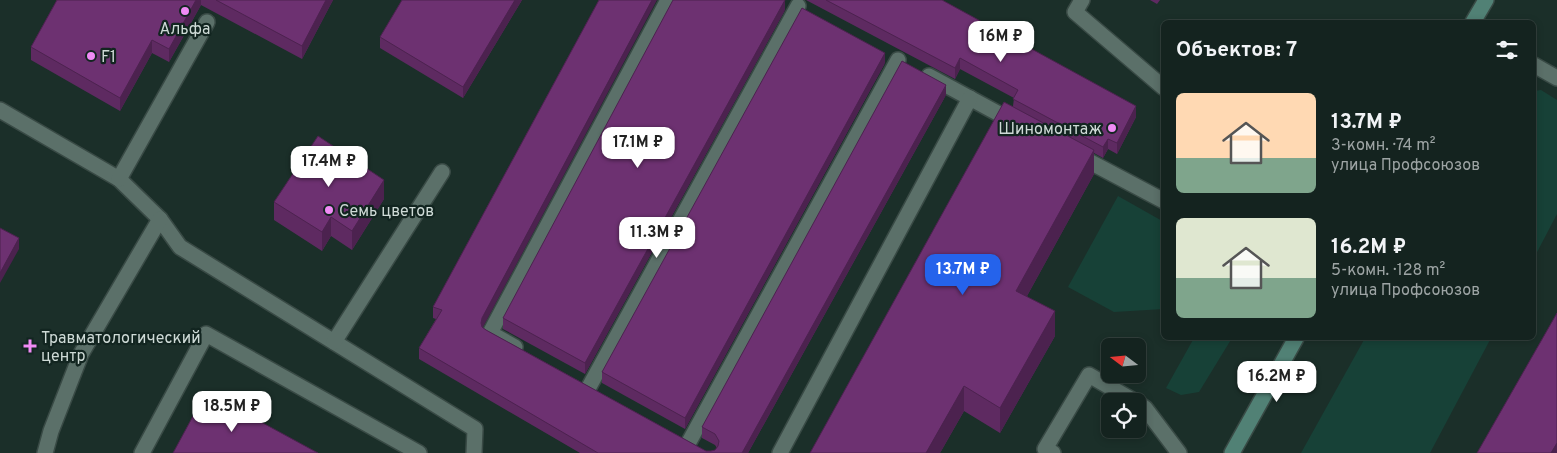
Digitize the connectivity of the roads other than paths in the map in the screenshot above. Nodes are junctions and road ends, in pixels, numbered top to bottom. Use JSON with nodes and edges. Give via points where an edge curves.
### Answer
{"nodes":[{"id":1,"x":668,"y":0,"type":"edge"},
{"id":2,"x":1082,"y":0,"type":"edge"},
{"id":3,"x":1486,"y":0,"type":"edge"},
{"id":4,"x":792,"y":3,"type":"edge"},
{"id":5,"x":814,"y":15,"type":"edge"},
{"id":6,"x":1474,"y":20,"type":"edge"},
{"id":7,"x":208,"y":22,"type":"dead end"},
{"id":8,"x":1536,"y":66,"type":"edge"},
{"id":9,"x":1557,"y":78,"type":"edge"},
{"id":10,"x":1161,"y":85,"type":"edge"},
{"id":11,"x":970,"y":98,"type":"junction"},
{"id":12,"x":0,"y":110,"type":"edge"},
{"id":13,"x":1028,"y":129,"type":"edge"},
{"id":14,"x":1061,"y":146,"type":"edge"},
{"id":15,"x":442,"y":172,"type":"dead end"},
{"id":16,"x":119,"y":179,"type":"junction"},
{"id":17,"x":1161,"y":199,"type":"edge"},
{"id":18,"x":160,"y":219,"type":"junction"},
{"id":19,"x":1295,"y":340,"type":"edge"},
{"id":20,"x":334,"y":342,"type":"junction"},
{"id":21,"x":531,"y":355,"type":"edge"},
{"id":22,"x":1120,"y":393,"type":"edge"},
{"id":23,"x":605,"y":396,"type":"edge"},
{"id":24,"x":1146,"y":409,"type":"edge"},
{"id":25,"x":397,"y":448,"type":"edge"},
{"id":26,"x":703,"y":449,"type":"edge"},
{"id":27,"x":45,"y":453,"type":"edge"},
{"id":28,"x":142,"y":453,"type":"edge"},
{"id":29,"x":419,"y":453,"type":"edge"},
{"id":30,"x":474,"y":453,"type":"edge"},
{"id":31,"x":780,"y":453,"type":"edge"},
{"id":32,"x":1052,"y":453,"type":"edge"},
{"id":33,"x":1179,"y":453,"type":"edge"},
{"id":34,"x":1232,"y":453,"type":"edge"}],
"edges":[{"from":1,"to":21,"type":"lane","via":[[490,333]]},
{"from":2,"to":10,"type":"lane","via":[[1075,12]]},
{"from":3,"to":6,"type":"main road"},
{"from":4,"to":5,"type":"lane"},
{"from":4,"to":23,"type":"lane","via":[[584,385]]},
{"from":7,"to":16,"type":"lane"},
{"from":8,"to":9,"type":"lane"},
{"from":11,"to":13,"type":"lane"},
{"from":11,"to":26,"type":"lane","via":[[893,58],[685,439]]},
{"from":11,"to":31,"type":"lane"},
{"from":12,"to":16,"type":"lane"},
{"from":14,"to":17,"type":"lane"},
{"from":15,"to":20,"type":"lane"},
{"from":16,"to":18,"type":"lane"},
{"from":18,"to":20,"type":"lane","via":[[180,247]]},
{"from":18,"to":27,"type":"lane","via":[[81,354]]},
{"from":19,"to":34,"type":"main road"},
{"from":20,"to":30,"type":"lane","via":[[475,429]]},
{"from":22,"to":32,"type":"lane","via":[[1089,375],[1045,449]]},
{"from":24,"to":33,"type":"lane"},
{"from":25,"to":28,"type":"lane","via":[[206,334]]},
{"from":25,"to":29,"type":"lane"}]}
